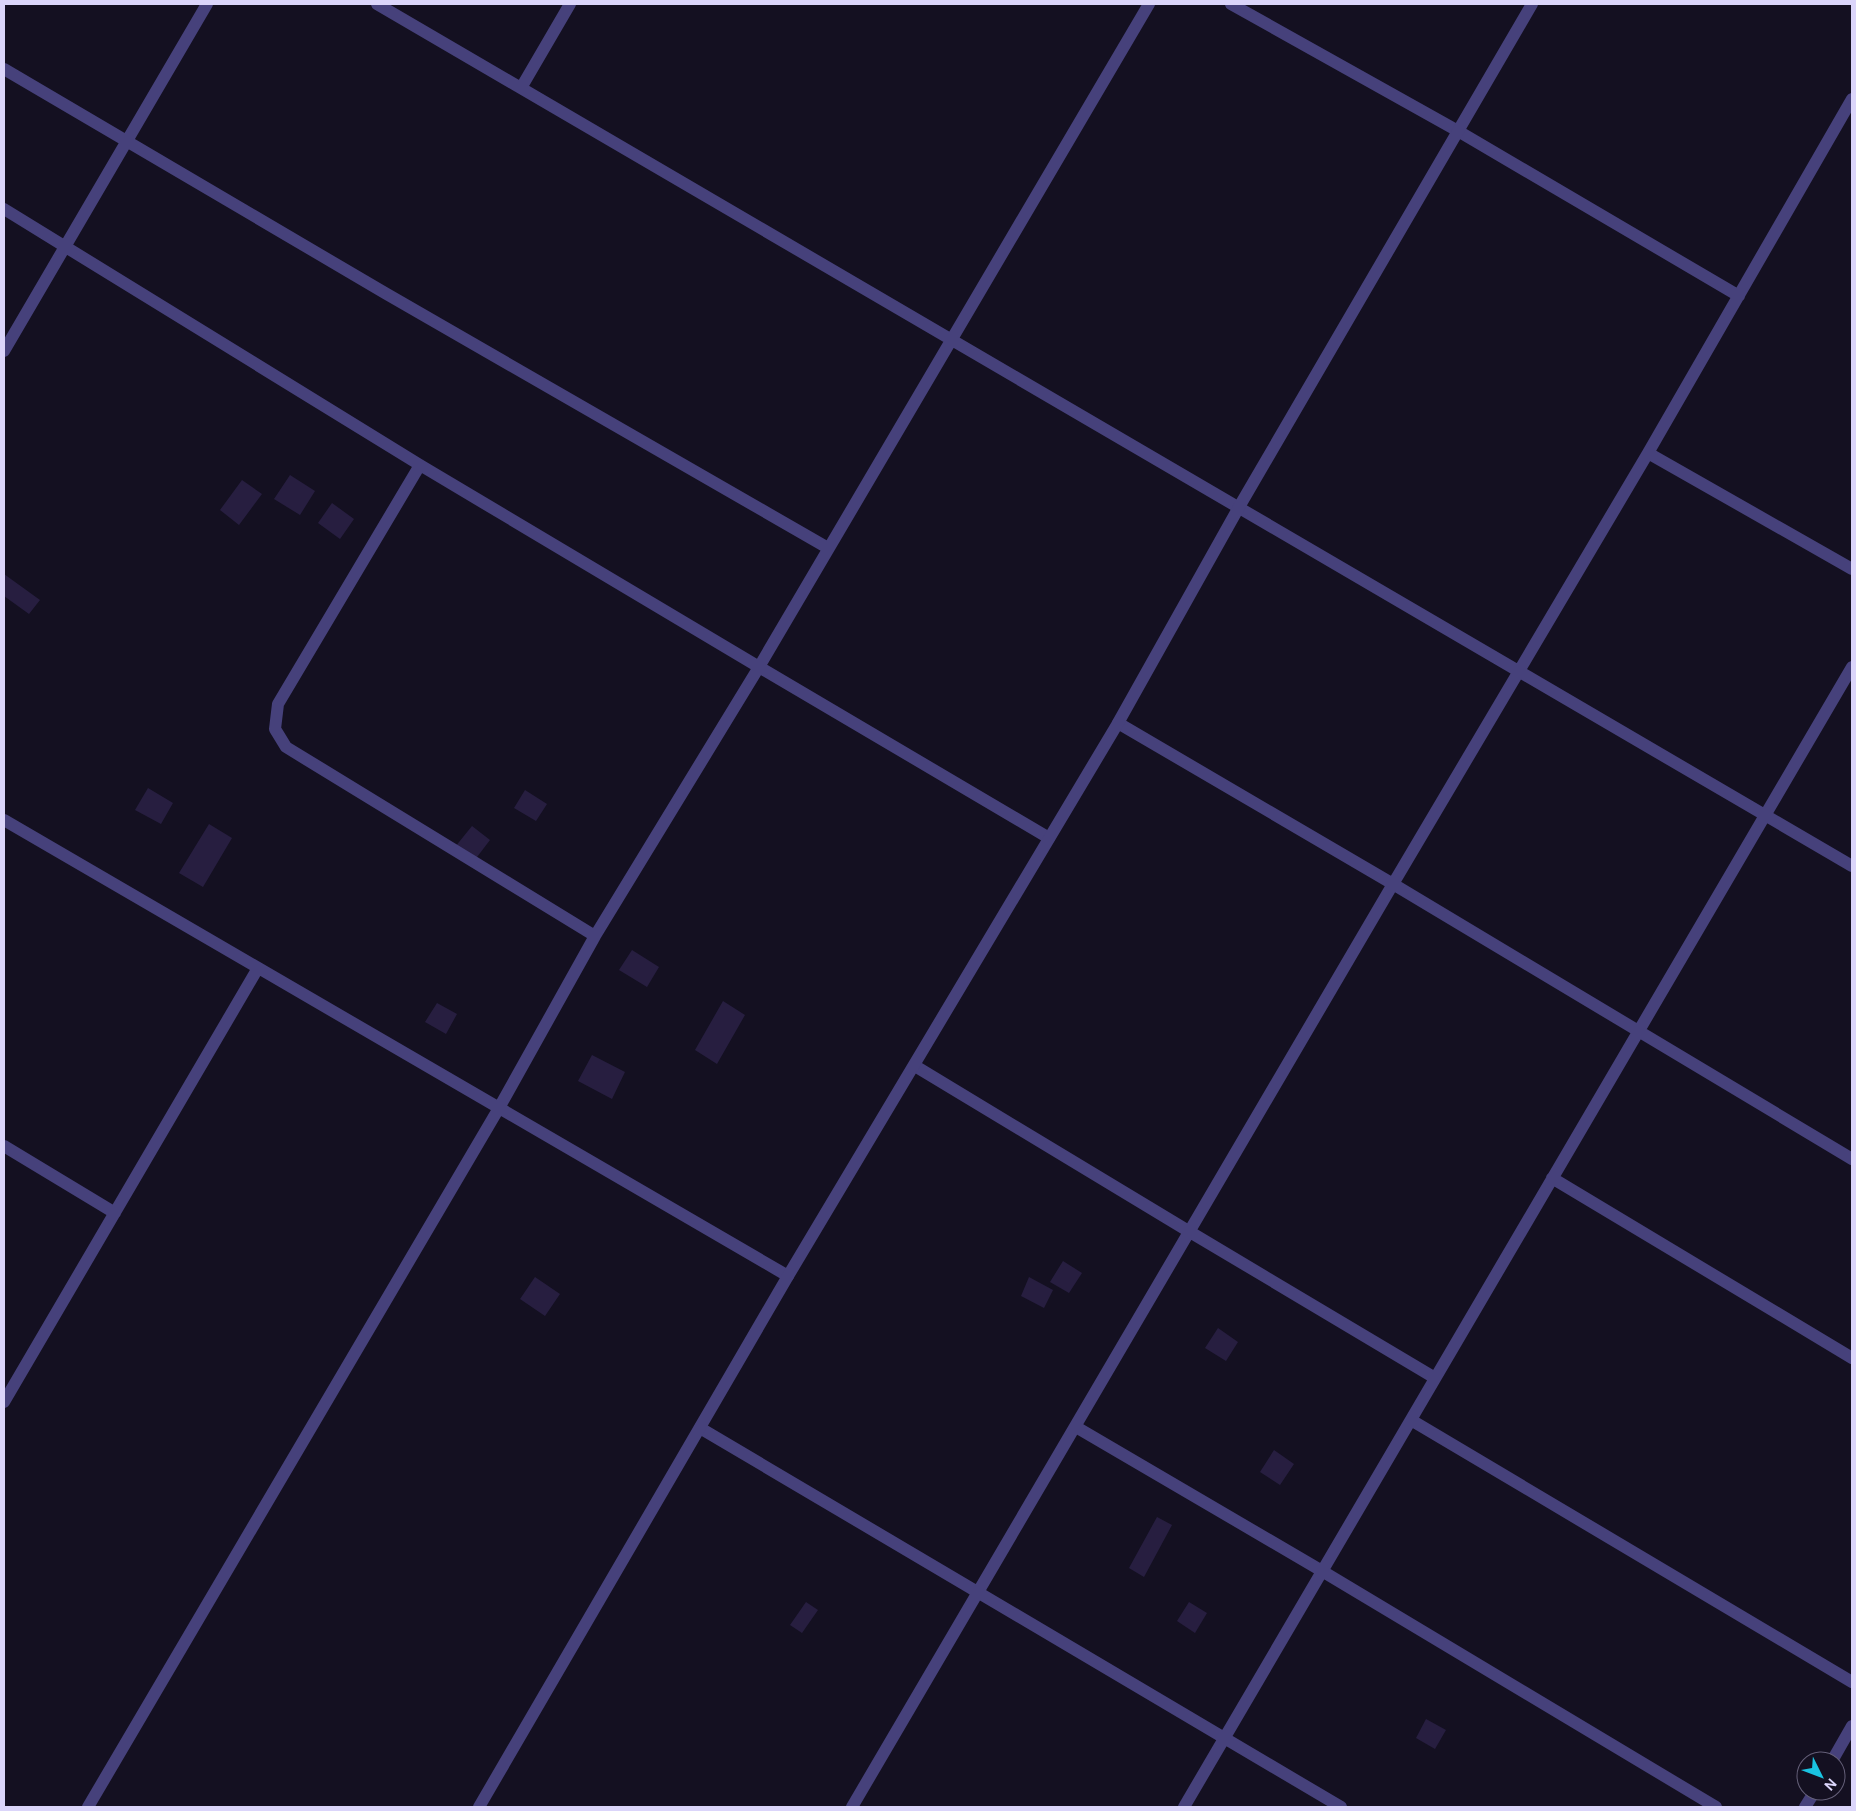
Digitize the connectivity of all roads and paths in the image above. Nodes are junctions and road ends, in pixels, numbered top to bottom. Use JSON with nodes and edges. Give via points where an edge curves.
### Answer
{"nodes":[{"id":1,"x":207,"y":4,"type":"edge"},
{"id":2,"x":377,"y":4,"type":"edge"},
{"id":3,"x":570,"y":4,"type":"edge"},
{"id":4,"x":1149,"y":4,"type":"edge"},
{"id":5,"x":1231,"y":4,"type":"edge"},
{"id":6,"x":1532,"y":4,"type":"edge"},
{"id":7,"x":4,"y":68,"type":"edge"},
{"id":8,"x":521,"y":88,"type":"junction"},
{"id":9,"x":1852,"y":99,"type":"edge"},
{"id":10,"x":1458,"y":131,"type":"junction"},
{"id":11,"x":127,"y":140,"type":"junction"},
{"id":12,"x":4,"y":209,"type":"edge"},
{"id":13,"x":65,"y":246,"type":"junction"},
{"id":14,"x":1739,"y":296,"type":"junction"},
{"id":15,"x":951,"y":338,"type":"junction"},
{"id":16,"x":4,"y":351,"type":"edge"},
{"id":17,"x":1648,"y":453,"type":"junction"},
{"id":18,"x":420,"y":464,"type":"junction"},
{"id":19,"x":1239,"y":507,"type":"junction"},
{"id":20,"x":828,"y":548,"type":"junction"},
{"id":21,"x":1852,"y":569,"type":"edge"},
{"id":22,"x":759,"y":667,"type":"junction"},
{"id":23,"x":1852,"y":667,"type":"edge"},
{"id":24,"x":1520,"y":671,"type":"junction"},
{"id":25,"x":1118,"y":723,"type":"junction"},
{"id":26,"x":1765,"y":815,"type":"junction"},
{"id":27,"x":4,"y":820,"type":"edge"},
{"id":28,"x":1049,"y":838,"type":"junction"},
{"id":29,"x":1852,"y":866,"type":"edge"},
{"id":30,"x":1393,"y":884,"type":"junction"},
{"id":31,"x":595,"y":936,"type":"junction"},
{"id":32,"x":258,"y":968,"type":"junction"},
{"id":33,"x":1639,"y":1030,"type":"junction"},
{"id":34,"x":915,"y":1066,"type":"junction"},
{"id":35,"x":499,"y":1108,"type":"junction"},
{"id":36,"x":4,"y":1146,"type":"edge"},
{"id":37,"x":1852,"y":1159,"type":"edge"},
{"id":38,"x":1552,"y":1178,"type":"junction"},
{"id":39,"x":115,"y":1213,"type":"junction"},
{"id":40,"x":1190,"y":1232,"type":"junction"},
{"id":41,"x":788,"y":1276,"type":"junction"},
{"id":42,"x":1852,"y":1358,"type":"edge"},
{"id":43,"x":1435,"y":1378,"type":"junction"},
{"id":44,"x":4,"y":1402,"type":"edge"},
{"id":45,"x":1410,"y":1420,"type":"junction"},
{"id":46,"x":1076,"y":1427,"type":"junction"},
{"id":47,"x":700,"y":1428,"type":"junction"},
{"id":48,"x":1322,"y":1571,"type":"junction"},
{"id":49,"x":978,"y":1592,"type":"junction"},
{"id":50,"x":1852,"y":1682,"type":"edge"},
{"id":51,"x":1852,"y":1726,"type":"edge"},
{"id":52,"x":1224,"y":1738,"type":"junction"},
{"id":53,"x":1838,"y":1751,"type":"edge"},
{"id":54,"x":88,"y":1807,"type":"edge"},
{"id":55,"x":480,"y":1807,"type":"edge"},
{"id":56,"x":852,"y":1807,"type":"edge"},
{"id":57,"x":1184,"y":1807,"type":"edge"},
{"id":58,"x":1341,"y":1807,"type":"edge"},
{"id":59,"x":1716,"y":1807,"type":"edge"}],
"edges":[{"from":1,"to":11,"type":"street"},
{"from":2,"to":8,"type":"street"},
{"from":3,"to":8,"type":"street"},
{"from":4,"to":15,"type":"street"},
{"from":5,"to":10,"type":"street"},
{"from":6,"to":10,"type":"street"},
{"from":7,"to":11,"type":"street"},
{"from":8,"to":15,"type":"street"},
{"from":9,"to":14,"type":"street"},
{"from":10,"to":14,"type":"street"},
{"from":10,"to":19,"type":"street"},
{"from":11,"to":13,"type":"street"},
{"from":11,"to":20,"type":"street"},
{"from":12,"to":13,"type":"street"},
{"from":13,"to":16,"type":"street"},
{"from":13,"to":18,"type":"street"},
{"from":14,"to":17,"type":"street"},
{"from":15,"to":19,"type":"street"},
{"from":15,"to":20,"type":"street"},
{"from":17,"to":21,"type":"street"},
{"from":17,"to":24,"type":"street"},
{"from":18,"to":22,"type":"street"},
{"from":18,"to":31,"type":"street","via":[[278,704],[275,729],[286,746]]},
{"from":19,"to":24,"type":"street"},
{"from":19,"to":25,"type":"street"},
{"from":20,"to":22,"type":"street"},
{"from":22,"to":28,"type":"street"},
{"from":22,"to":31,"type":"street"},
{"from":23,"to":26,"type":"street"},
{"from":24,"to":26,"type":"street"},
{"from":24,"to":30,"type":"street"},
{"from":25,"to":28,"type":"street"},
{"from":25,"to":30,"type":"street"},
{"from":26,"to":29,"type":"street"},
{"from":26,"to":33,"type":"street"},
{"from":27,"to":32,"type":"street"},
{"from":28,"to":34,"type":"street"},
{"from":30,"to":33,"type":"street"},
{"from":30,"to":40,"type":"street"},
{"from":31,"to":35,"type":"street"},
{"from":32,"to":35,"type":"street"},
{"from":32,"to":39,"type":"street"},
{"from":33,"to":37,"type":"street"},
{"from":33,"to":38,"type":"street"},
{"from":34,"to":40,"type":"street"},
{"from":34,"to":41,"type":"street"},
{"from":35,"to":41,"type":"street"},
{"from":35,"to":54,"type":"street"},
{"from":36,"to":39,"type":"street"},
{"from":38,"to":42,"type":"street"},
{"from":38,"to":43,"type":"street"},
{"from":39,"to":44,"type":"street"},
{"from":40,"to":43,"type":"street"},
{"from":40,"to":46,"type":"street"},
{"from":41,"to":47,"type":"street"},
{"from":43,"to":45,"type":"street"},
{"from":45,"to":48,"type":"street"},
{"from":45,"to":50,"type":"street"},
{"from":46,"to":48,"type":"street"},
{"from":46,"to":49,"type":"street"},
{"from":47,"to":49,"type":"street"},
{"from":47,"to":55,"type":"street"},
{"from":48,"to":52,"type":"street"},
{"from":48,"to":59,"type":"street"},
{"from":49,"to":52,"type":"street"},
{"from":49,"to":56,"type":"street"},
{"from":51,"to":53,"type":"street"},
{"from":52,"to":57,"type":"street"},
{"from":52,"to":58,"type":"street"}]}
